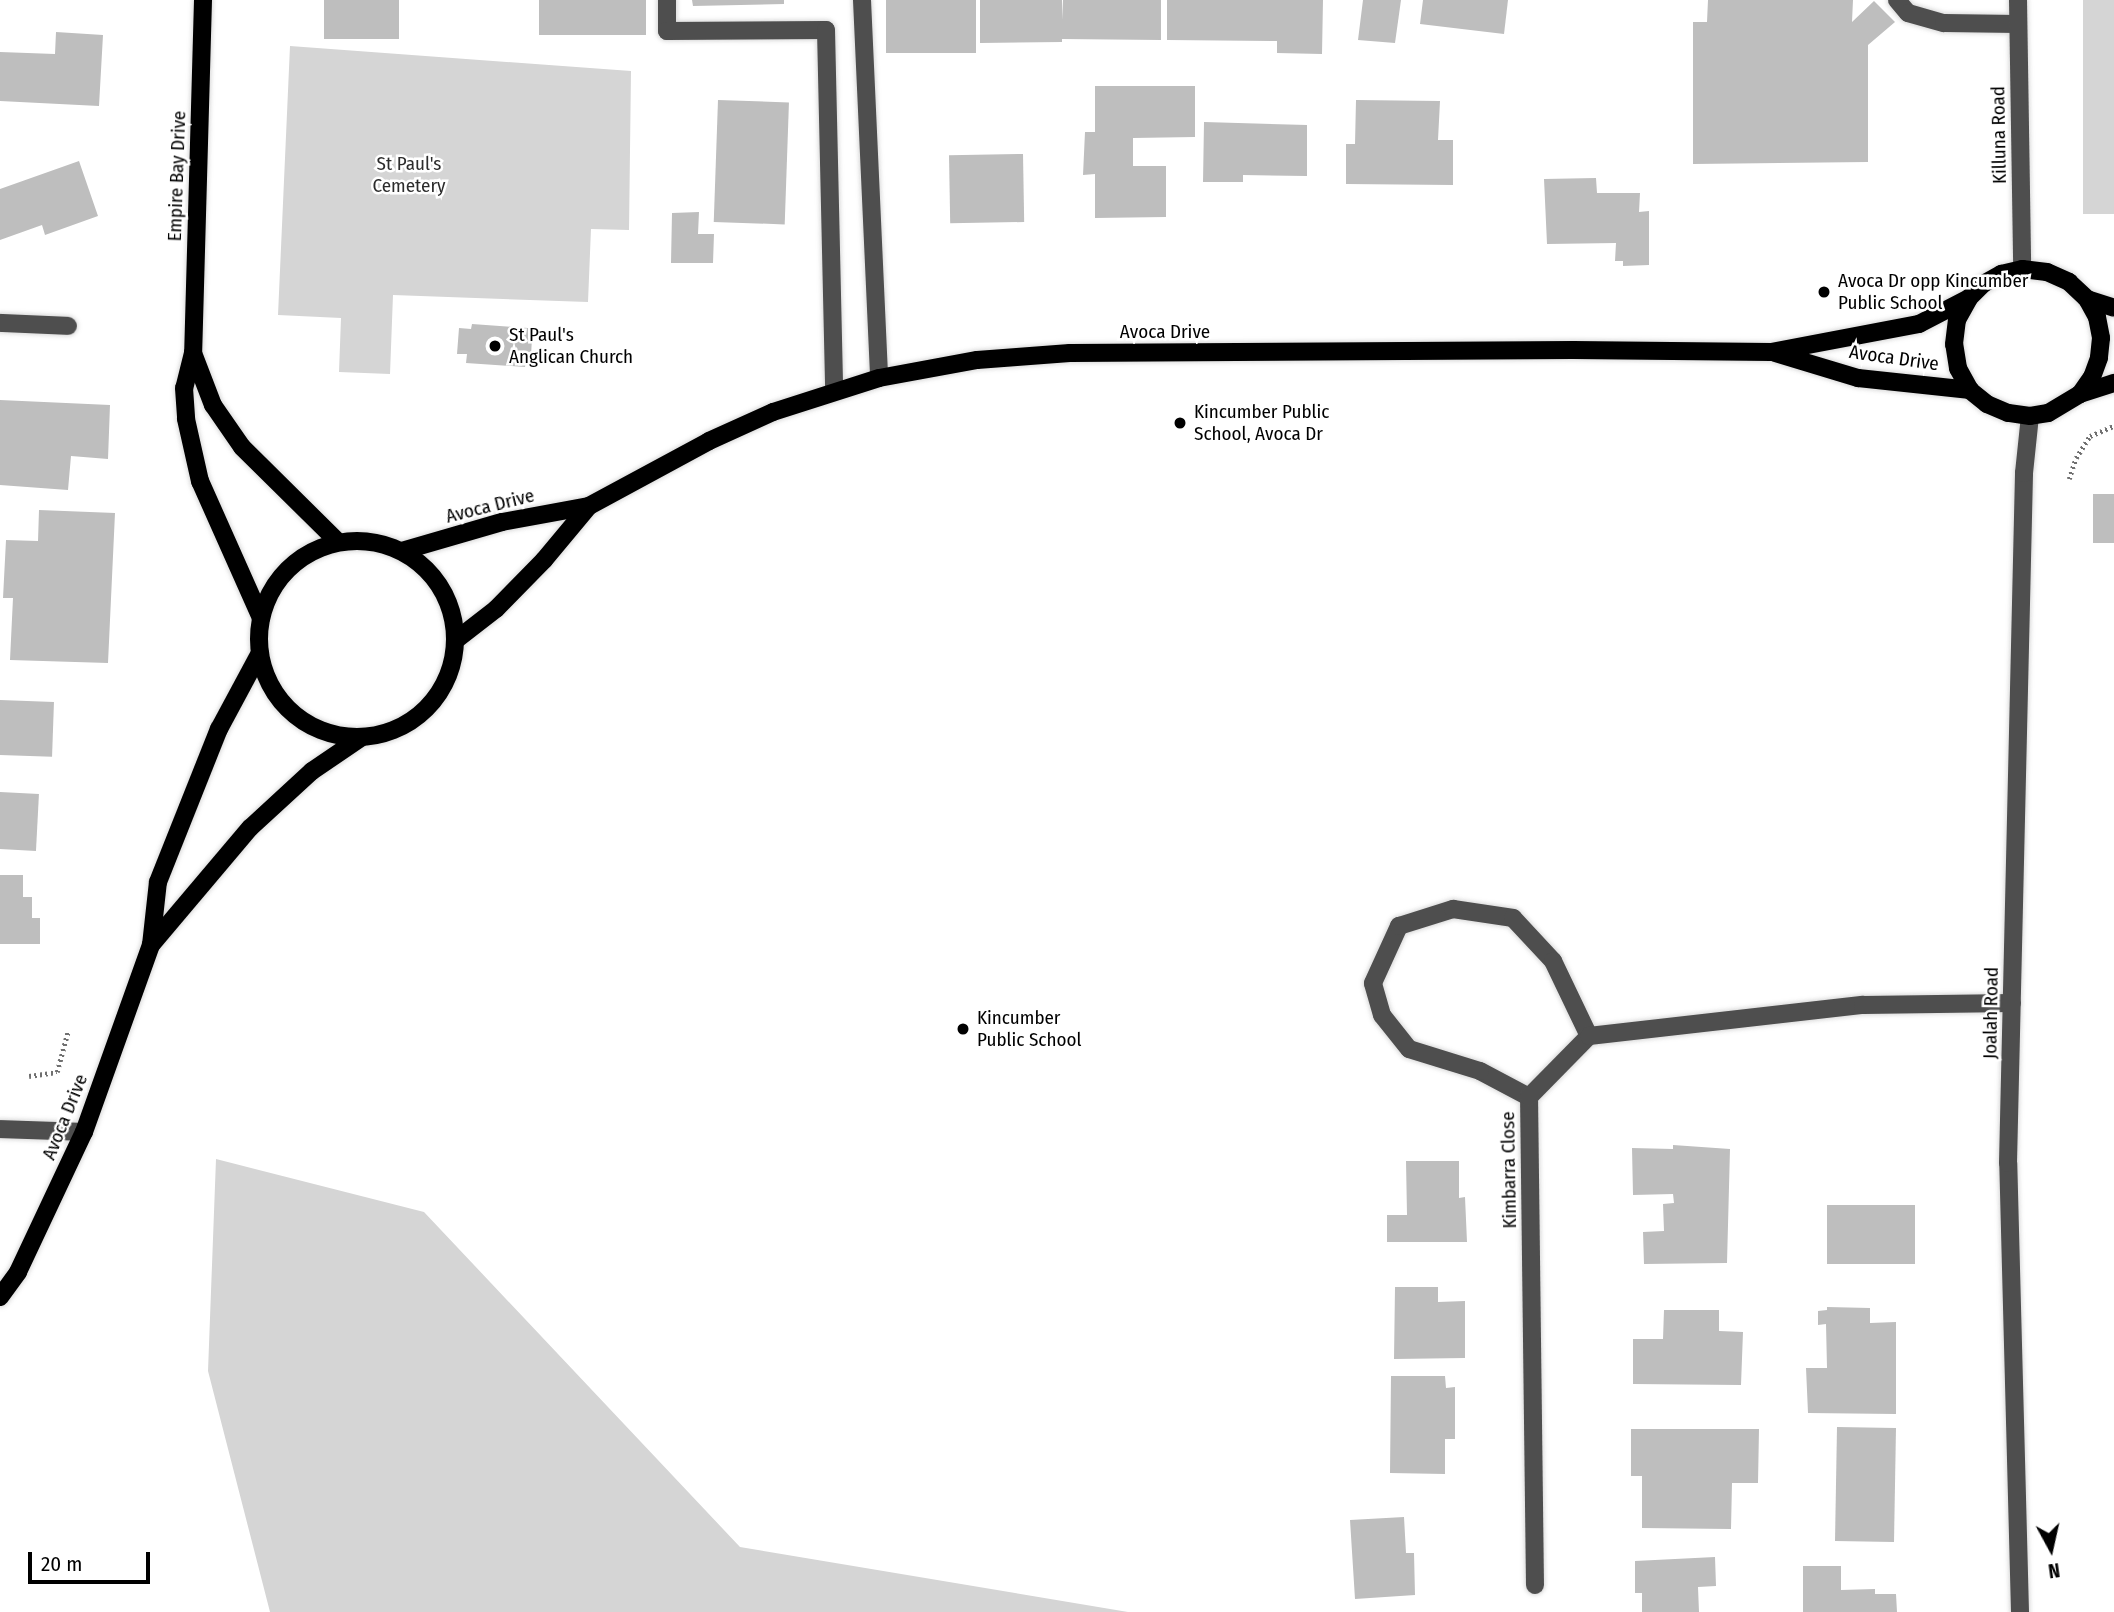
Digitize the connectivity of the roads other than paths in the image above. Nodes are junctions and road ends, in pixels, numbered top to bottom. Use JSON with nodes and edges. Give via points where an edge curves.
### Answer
{"nodes":[{"id":1,"x":203,"y":0,"type":"edge"},
{"id":2,"x":667,"y":0,"type":"edge"},
{"id":3,"x":862,"y":0,"type":"edge"},
{"id":4,"x":1897,"y":0,"type":"edge"},
{"id":5,"x":2018,"y":0,"type":"edge"},
{"id":6,"x":2018,"y":24,"type":"junction"},
{"id":7,"x":2022,"y":269,"type":"junction"},
{"id":8,"x":1969,"y":298,"type":"junction"},
{"id":9,"x":2087,"y":299,"type":"junction"},
{"id":10,"x":2114,"y":308,"type":"edge"},
{"id":11,"x":0,"y":323,"type":"edge"},
{"id":12,"x":68,"y":326,"type":"dead end"},
{"id":13,"x":1771,"y":352,"type":"junction"},
{"id":14,"x":193,"y":353,"type":"junction"},
{"id":15,"x":879,"y":378,"type":"junction"},
{"id":16,"x":2114,"y":383,"type":"edge"},
{"id":17,"x":1970,"y":390,"type":"junction"},
{"id":18,"x":834,"y":391,"type":"junction"},
{"id":19,"x":2080,"y":394,"type":"junction"},
{"id":20,"x":2030,"y":416,"type":"junction"},
{"id":21,"x":589,"y":506,"type":"junction"},
{"id":22,"x":338,"y":542,"type":"junction"},
{"id":23,"x":402,"y":551,"type":"junction"},
{"id":24,"x":261,"y":618,"type":"junction"},
{"id":25,"x":456,"y":640,"type":"junction"},
{"id":26,"x":260,"y":653,"type":"junction"},
{"id":27,"x":362,"y":737,"type":"junction"},
{"id":28,"x":151,"y":945,"type":"junction"},
{"id":29,"x":2012,"y":1003,"type":"junction"},
{"id":30,"x":1589,"y":1035,"type":"junction"},
{"id":31,"x":1529,"y":1097,"type":"junction"},
{"id":32,"x":0,"y":1129,"type":"edge"},
{"id":33,"x":84,"y":1132,"type":"junction"},
{"id":34,"x":0,"y":1297,"type":"edge"},
{"id":35,"x":1535,"y":1585,"type":"dead end"},
{"id":36,"x":2020,"y":1612,"type":"edge"}],
"edges":[{"from":1,"to":14,"type":"main road","name":"Empire Bay Drive"},
{"from":2,"to":18,"type":"street","via":[[667,31],[826,30]]},
{"from":3,"to":15,"type":"street"},
{"from":4,"to":6,"type":"street","via":[[1908,13],[1944,23]]},
{"from":5,"to":6,"type":"street","name":"Killuna Road"},
{"from":6,"to":7,"type":"street","name":"Killuna Road"},
{"from":7,"to":8,"type":"main road","name":"Avoca Drive","via":[[2001,274]]},
{"from":7,"to":9,"type":"main road","via":[[2046,272],[2069,282]]},
{"from":8,"to":13,"type":"main road","name":"Avoca Drive","via":[[1919,324]]},
{"from":8,"to":17,"type":"main road","name":"Avoca Drive","via":[[1957,320],[1954,344],[1958,368]]},
{"from":9,"to":10,"type":"main road"},
{"from":9,"to":19,"type":"main road","via":[[2101,338],[2096,368]]},
{"from":11,"to":12,"type":"street"},
{"from":13,"to":15,"type":"main road","name":"Avoca Drive","via":[[1070,353],[977,360]]},
{"from":13,"to":17,"type":"main road","name":"Avoca Drive","via":[[1858,378]]},
{"from":14,"to":22,"type":"main road","name":"Empire Bay Drive","via":[[213,405],[242,447]]},
{"from":14,"to":24,"type":"main road","name":"Empire Bay Drive","via":[[184,388],[200,481]]},
{"from":15,"to":18,"type":"main road","name":"Avoca Drive"},
{"from":16,"to":19,"type":"main road"},
{"from":17,"to":20,"type":"main road","name":"Avoca Drive","via":[[1987,404]]},
{"from":18,"to":21,"type":"main road","name":"Avoca Drive","via":[[709,441]]},
{"from":19,"to":20,"type":"main road","via":[[2048,413]]},
{"from":20,"to":29,"type":"street","name":"Joalah Road","via":[[2024,474]]},
{"from":21,"to":23,"type":"main road","name":"Avoca Drive","via":[[502,522]]},
{"from":21,"to":25,"type":"main road","name":"Avoca Drive","via":[[496,609]]},
{"from":22,"to":23,"type":"main road","via":[[360,541]]},
{"from":22,"to":24,"type":"main road","via":[[289,568],[271,592]]},
{"from":23,"to":25,"type":"main road","via":[[425,567],[442,588],[453,613]]},
{"from":24,"to":26,"type":"main road"},
{"from":25,"to":27,"type":"main road","via":[[451,669],[438,696],[391,731]]},
{"from":26,"to":27,"type":"main road","via":[[268,680],[306,722],[333,734]]},
{"from":26,"to":28,"type":"main road","name":"Avoca Drive","via":[[219,729],[158,882]]},
{"from":27,"to":28,"type":"main road","name":"Avoca Drive","via":[[313,771],[250,828]]},
{"from":28,"to":33,"type":"main road","name":"Avoca Drive"},
{"from":29,"to":30,"type":"street","via":[[1863,1005]]},
{"from":29,"to":36,"type":"street","name":"Joalah Road","via":[[2008,1163]]},
{"from":30,"to":31,"type":"street","name":"Kimbarra Close"},
{"from":30,"to":31,"type":"street","via":[[1553,961],[1513,918],[1453,909],[1399,926],[1373,983],[1382,1014],[1409,1049],[1480,1072]]},
{"from":31,"to":35,"type":"street","name":"Kimbarra Close"},
{"from":32,"to":33,"type":"street"},
{"from":33,"to":34,"type":"main road","name":"Avoca Drive","via":[[18,1272]]}]}
